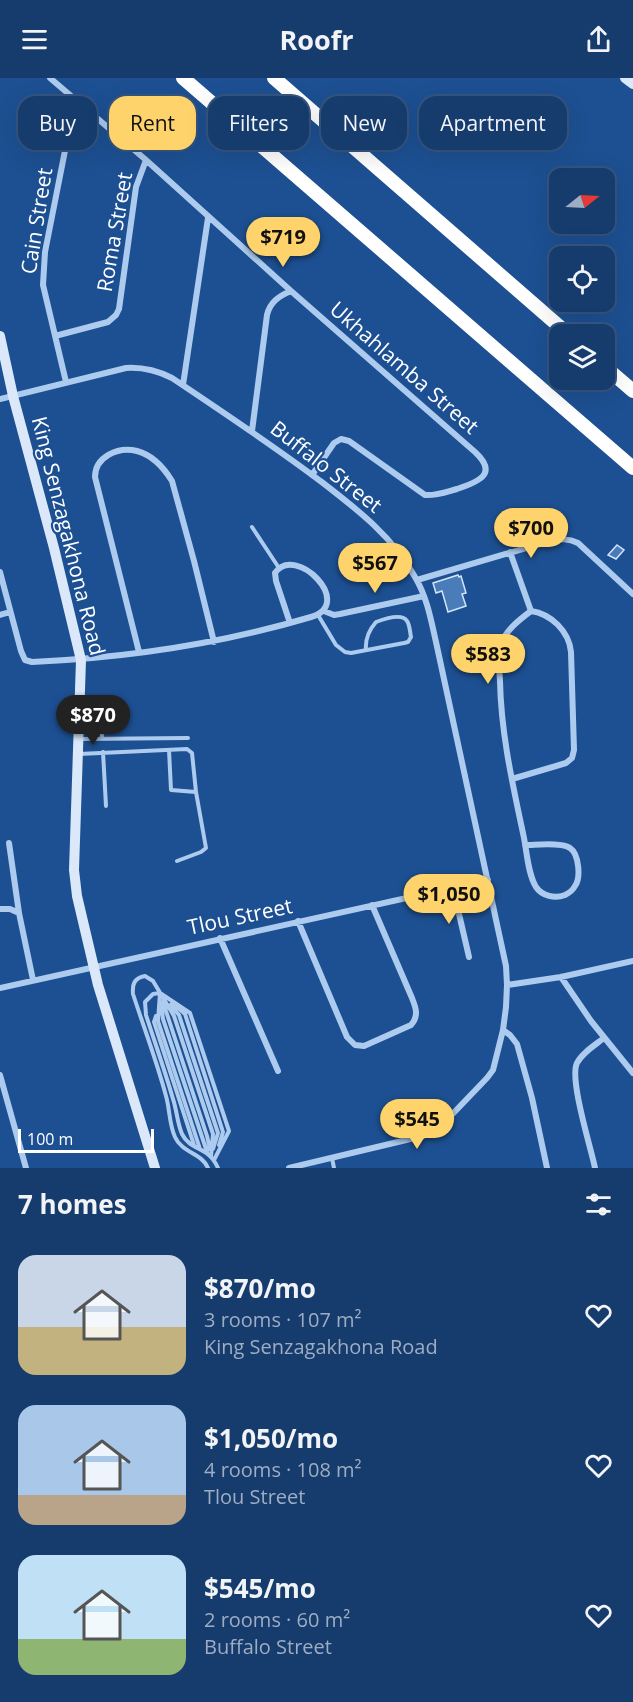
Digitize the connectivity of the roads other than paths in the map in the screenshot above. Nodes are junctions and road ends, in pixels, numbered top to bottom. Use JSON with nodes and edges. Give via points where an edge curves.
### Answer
{"nodes":[{"id":1,"x":50,"y":78,"type":"edge"},
{"id":2,"x":183,"y":78,"type":"edge"},
{"id":3,"x":274,"y":78,"type":"edge"},
{"id":4,"x":625,"y":78,"type":"edge"},
{"id":5,"x":633,"y":84,"type":"edge"},
{"id":6,"x":70,"y":96,"type":"edge"},
{"id":7,"x":97,"y":119,"type":"edge"},
{"id":8,"x":66,"y":150,"type":"edge"},
{"id":9,"x":146,"y":160,"type":"junction"},
{"id":10,"x":208,"y":218,"type":"junction"},
{"id":11,"x":291,"y":291,"type":"junction"},
{"id":12,"x":557,"y":324,"type":"edge"},
{"id":13,"x":0,"y":336,"type":"edge"},
{"id":14,"x":55,"y":336,"type":"junction"},
{"id":15,"x":615,"y":375,"type":"edge"},
{"id":16,"x":66,"y":382,"type":"junction"},
{"id":17,"x":183,"y":385,"type":"junction"},
{"id":18,"x":633,"y":391,"type":"edge"},
{"id":19,"x":13,"y":396,"type":"junction"},
{"id":20,"x":0,"y":399,"type":"edge"},
{"id":21,"x":252,"y":431,"type":"junction"},
{"id":22,"x":633,"y":468,"type":"edge"},
{"id":23,"x":312,"y":475,"type":"junction"},
{"id":24,"x":252,"y":527,"type":"dead end"},
{"id":25,"x":510,"y":552,"type":"junction"},
{"id":26,"x":279,"y":568,"type":"junction"},
{"id":27,"x":0,"y":572,"type":"edge"},
{"id":28,"x":417,"y":579,"type":"junction"},
{"id":29,"x":633,"y":594,"type":"edge"},
{"id":30,"x":424,"y":596,"type":"junction"},
{"id":31,"x":531,"y":611,"type":"junction"},
{"id":32,"x":10,"y":612,"type":"junction"},
{"id":33,"x":321,"y":613,"type":"junction"},
{"id":34,"x":0,"y":615,"type":"edge"},
{"id":35,"x":290,"y":623,"type":"junction"},
{"id":36,"x":214,"y":642,"type":"junction"},
{"id":37,"x":366,"y":650,"type":"junction"},
{"id":38,"x":140,"y":652,"type":"junction"},
{"id":39,"x":81,"y":660,"type":"junction"},
{"id":40,"x":100,"y":699,"type":"dead end"},
{"id":41,"x":102,"y":738,"type":"junction"},
{"id":42,"x":188,"y":738,"type":"dead end"},
{"id":43,"x":79,"y":739,"type":"junction"},
{"id":44,"x":169,"y":750,"type":"junction"},
{"id":45,"x":103,"y":752,"type":"junction"},
{"id":46,"x":78,"y":754,"type":"junction"},
{"id":47,"x":512,"y":779,"type":"junction"},
{"id":48,"x":196,"y":792,"type":"junction"},
{"id":49,"x":106,"y":806,"type":"dead end"},
{"id":50,"x":9,"y":843,"type":"dead end"},
{"id":51,"x":525,"y":844,"type":"junction"},
{"id":52,"x":177,"y":861,"type":"dead end"},
{"id":53,"x":488,"y":880,"type":"junction"},
{"id":54,"x":453,"y":888,"type":"junction"},
{"id":55,"x":372,"y":905,"type":"junction"},
{"id":56,"x":0,"y":909,"type":"edge"},
{"id":57,"x":19,"y":913,"type":"junction"},
{"id":58,"x":298,"y":921,"type":"junction"},
{"id":59,"x":220,"y":939,"type":"junction"},
{"id":60,"x":469,"y":957,"type":"dead end"},
{"id":61,"x":633,"y":961,"type":"edge"},
{"id":62,"x":93,"y":966,"type":"junction"},
{"id":63,"x":561,"y":977,"type":"junction"},
{"id":64,"x":33,"y":980,"type":"junction"},
{"id":65,"x":507,"y":985,"type":"junction"},
{"id":66,"x":0,"y":988,"type":"edge"},
{"id":67,"x":160,"y":993,"type":"junction"},
{"id":68,"x":159,"y":1009,"type":"junction"},
{"id":69,"x":503,"y":1030,"type":"junction"},
{"id":70,"x":604,"y":1038,"type":"junction"},
{"id":71,"x":278,"y":1071,"type":"dead end"},
{"id":72,"x":633,"y":1073,"type":"edge"},
{"id":73,"x":0,"y":1075,"type":"edge"},
{"id":74,"x":194,"y":1146,"type":"junction"},
{"id":75,"x":200,"y":1149,"type":"junction"},
{"id":76,"x":211,"y":1156,"type":"junction"},
{"id":77,"x":332,"y":1157,"type":"junction"},
{"id":78,"x":155,"y":1166,"type":"edge"},
{"id":79,"x":26,"y":1168,"type":"edge"},
{"id":80,"x":208,"y":1168,"type":"edge"},
{"id":81,"x":218,"y":1168,"type":"edge"},
{"id":82,"x":289,"y":1168,"type":"edge"},
{"id":83,"x":334,"y":1168,"type":"edge"},
{"id":84,"x":547,"y":1168,"type":"edge"},
{"id":85,"x":595,"y":1168,"type":"edge"}],
"edges":[{"from":1,"to":6,"type":"street","name":"Ukhahlamba Street"},
{"from":2,"to":22,"type":"highway"},
{"from":3,"to":12,"type":"highway"},
{"from":4,"to":5,"type":"street"},
{"from":7,"to":9,"type":"street","name":"Ukhahlamba Street"},
{"from":8,"to":14,"type":"street","name":"Cain Street","via":[[44,264],[43,285]]},
{"from":9,"to":10,"type":"street","name":"Ukhahlamba Street"},
{"from":9,"to":14,"type":"street","name":"Roma Street","via":[[136,187],[116,315],[108,322]]},
{"from":10,"to":11,"type":"street","name":"Ukhahlamba Street"},
{"from":10,"to":17,"type":"street"},
{"from":11,"to":21,"type":"street","via":[[274,301],[267,315]]},
{"from":11,"to":23,"type":"street","name":"Ukhahlamba Street","via":[[481,458],[485,470],[475,483],[438,495],[425,495],[341,439],[334,442]]},
{"from":13,"to":19,"type":"street","name":"King Senzagakhona Road"},
{"from":14,"to":16,"type":"street","name":"Cain Street"},
{"from":15,"to":18,"type":"highway"},
{"from":16,"to":17,"type":"street","name":"Buffalo Street","via":[[111,370],[143,368]]},
{"from":16,"to":19,"type":"street","name":"Buffalo Street"},
{"from":17,"to":21,"type":"street","name":"Buffalo Street"},
{"from":19,"to":20,"type":"street"},
{"from":19,"to":39,"type":"street","name":"King Senzagakhona Road"},
{"from":21,"to":23,"type":"street","name":"Buffalo Street"},
{"from":23,"to":28,"type":"street","name":"Buffalo Street","via":[[378,528]]},
{"from":24,"to":26,"type":"lane"},
{"from":25,"to":28,"type":"street"},
{"from":25,"to":29,"type":"street","via":[[550,541],[571,540]]},
{"from":25,"to":31,"type":"street"},
{"from":26,"to":33,"type":"street","via":[[298,566],[318,579],[327,597]]},
{"from":26,"to":35,"type":"street","via":[[276,581]]},
{"from":27,"to":32,"type":"street"},
{"from":28,"to":30,"type":"street","name":"Buffalo Street"},
{"from":30,"to":33,"type":"street","via":[[334,615]]},
{"from":30,"to":53,"type":"street","name":"Buffalo Street"},
{"from":31,"to":47,"type":"street","via":[[509,630],[500,650],[502,712]]},
{"from":31,"to":47,"type":"street","via":[[548,617],[569,640],[574,750],[566,763]]},
{"from":32,"to":34,"type":"street"},
{"from":32,"to":39,"type":"street","via":[[25,660]]},
{"from":33,"to":35,"type":"street"},
{"from":33,"to":37,"type":"lane","via":[[336,645],[345,652]]},
{"from":35,"to":36,"type":"street"},
{"from":36,"to":38,"type":"street"},
{"from":36,"to":38,"type":"street","via":[[172,481],[148,456],[120,451],[102,460],[95,477]]},
{"from":37,"to":37,"type":"lane","via":[[408,642],[411,637],[407,621],[398,617],[376,622],[368,635]]},
{"from":38,"to":39,"type":"street"},
{"from":39,"to":43,"type":"street","name":"King Senzagakhona Road"},
{"from":40,"to":41,"type":"lane"},
{"from":41,"to":42,"type":"lane"},
{"from":41,"to":43,"type":"lane"},
{"from":43,"to":46,"type":"street","name":"King Senzagakhona Road"},
{"from":44,"to":45,"type":"lane"},
{"from":44,"to":48,"type":"lane","via":[[187,749],[192,753]]},
{"from":44,"to":48,"type":"lane","via":[[171,790]]},
{"from":45,"to":46,"type":"lane"},
{"from":45,"to":49,"type":"lane"},
{"from":46,"to":62,"type":"street","name":"King Senzagakhona Road","via":[[74,876]]},
{"from":47,"to":51,"type":"street"},
{"from":48,"to":52,"type":"lane","via":[[206,848]]},
{"from":50,"to":57,"type":"street"},
{"from":51,"to":51,"type":"street","via":[[537,888],[544,894],[559,896],[575,888],[578,868],[573,850],[563,845]]},
{"from":53,"to":54,"type":"street","name":"Tlou Street"},
{"from":53,"to":65,"type":"street","name":"Buffalo Street"},
{"from":54,"to":55,"type":"street","name":"Tlou Street"},
{"from":54,"to":60,"type":"street"},
{"from":55,"to":58,"type":"street","name":"Tlou Street"},
{"from":55,"to":58,"type":"street","via":[[417,1013],[411,1025],[364,1046],[355,1045],[347,1037]]},
{"from":56,"to":57,"type":"street"},
{"from":57,"to":64,"type":"street"},
{"from":58,"to":59,"type":"street","name":"Tlou Street"},
{"from":59,"to":62,"type":"street","name":"Tlou Street"},
{"from":59,"to":71,"type":"street"},
{"from":61,"to":63,"type":"street"},
{"from":62,"to":64,"type":"street","name":"Tlou Street"},
{"from":62,"to":78,"type":"street","name":"King Senzagakhona Road"},
{"from":63,"to":65,"type":"street"},
{"from":63,"to":70,"type":"street"},
{"from":64,"to":66,"type":"street","name":"Tlou Street"},
{"from":65,"to":69,"type":"street","name":"Buffalo Street"},
{"from":67,"to":68,"type":"lane"},
{"from":67,"to":74,"type":"lane","via":[[145,1002],[146,1015],[175,1102],[179,1127]]},
{"from":67,"to":76,"type":"lane"},
{"from":67,"to":76,"type":"lane","via":[[179,1015],[218,1133]]},
{"from":67,"to":76,"type":"lane","via":[[190,1013],[228,1131]]},
{"from":67,"to":80,"type":"lane","via":[[149,977],[133,983],[174,1134],[182,1147]]},
{"from":68,"to":74,"type":"lane","via":[[154,1022]]},
{"from":68,"to":75,"type":"lane","via":[[158,1021]]},
{"from":69,"to":77,"type":"street","name":"Buffalo Street","via":[[490,1075],[435,1130]]},
{"from":69,"to":84,"type":"street","via":[[517,1044]]},
{"from":70,"to":72,"type":"street"},
{"from":70,"to":85,"type":"street","via":[[579,1059],[574,1071]]},
{"from":73,"to":79,"type":"street"},
{"from":74,"to":75,"type":"lane"},
{"from":75,"to":76,"type":"lane"},
{"from":76,"to":81,"type":"lane"},
{"from":77,"to":82,"type":"street","name":"Buffalo Street"},
{"from":77,"to":83,"type":"lane"}]}
